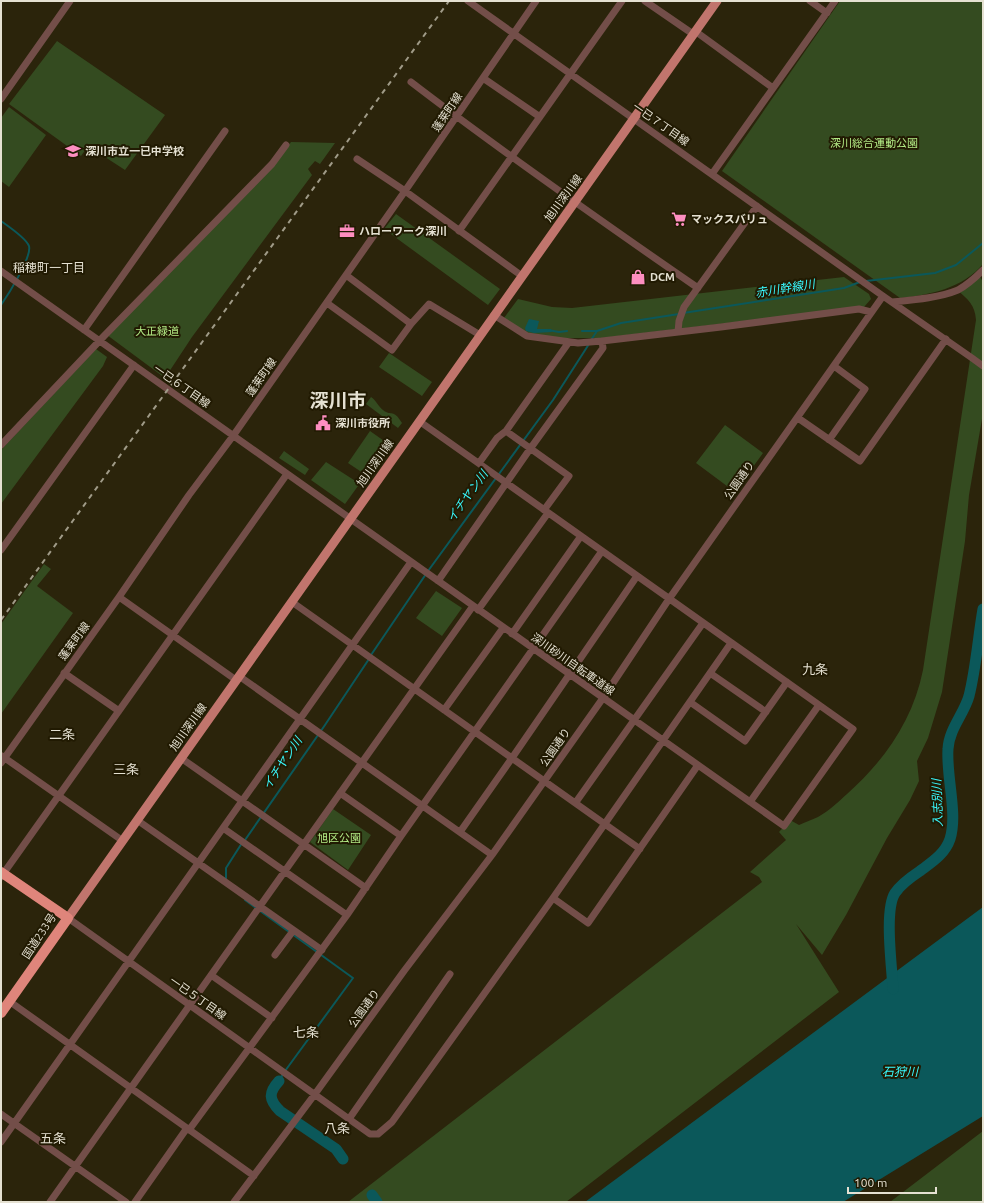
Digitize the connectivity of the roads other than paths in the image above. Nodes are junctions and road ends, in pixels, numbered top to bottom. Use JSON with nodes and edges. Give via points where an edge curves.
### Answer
{"nodes":[{"id":1,"x":70,"y":1,"type":"edge"},
{"id":2,"x":468,"y":1,"type":"edge"},
{"id":3,"x":536,"y":1,"type":"edge"},
{"id":4,"x":622,"y":1,"type":"edge"},
{"id":5,"x":645,"y":1,"type":"edge"},
{"id":6,"x":717,"y":1,"type":"edge"},
{"id":7,"x":810,"y":1,"type":"edge"},
{"id":8,"x":835,"y":1,"type":"edge"},
{"id":9,"x":827,"y":13,"type":"junction"},
{"id":10,"x":513,"y":33,"type":"junction"},
{"id":11,"x":694,"y":33,"type":"junction"},
{"id":12,"x":571,"y":74,"type":"junction"},
{"id":13,"x":484,"y":78,"type":"junction"},
{"id":14,"x":411,"y":82,"type":"dead end"},
{"id":15,"x":773,"y":88,"type":"junction"},
{"id":16,"x":2,"y":96,"type":"edge"},
{"id":17,"x":457,"y":117,"type":"junction"},
{"id":18,"x":540,"y":117,"type":"junction"},
{"id":19,"x":633,"y":119,"type":"junction"},
{"id":20,"x":225,"y":130,"type":"dead end"},
{"id":21,"x":286,"y":145,"type":"dead end"},
{"id":22,"x":512,"y":157,"type":"junction"},
{"id":23,"x":357,"y":159,"type":"dead end"},
{"id":24,"x":712,"y":174,"type":"junction"},
{"id":25,"x":405,"y":192,"type":"junction"},
{"id":26,"x":575,"y":202,"type":"junction"},
{"id":27,"x":757,"y":206,"type":"junction"},
{"id":28,"x":459,"y":232,"type":"junction"},
{"id":29,"x":983,"y":270,"type":"edge"},
{"id":30,"x":1,"y":271,"type":"edge"},
{"id":31,"x":346,"y":275,"type":"junction"},
{"id":32,"x":522,"y":276,"type":"junction"},
{"id":33,"x":698,"y":288,"type":"junction"},
{"id":34,"x":883,"y":296,"type":"junction"},
{"id":35,"x":892,"y":302,"type":"junction"},
{"id":36,"x":327,"y":303,"type":"junction"},
{"id":37,"x":871,"y":312,"type":"junction"},
{"id":38,"x":494,"y":315,"type":"junction"},
{"id":39,"x":411,"y":324,"type":"junction"},
{"id":40,"x":84,"y":330,"type":"junction"},
{"id":41,"x":678,"y":332,"type":"junction"},
{"id":42,"x":480,"y":334,"type":"junction"},
{"id":43,"x":946,"y":339,"type":"junction"},
{"id":44,"x":100,"y":341,"type":"junction"},
{"id":45,"x":602,"y":341,"type":"junction"},
{"id":46,"x":569,"y":342,"type":"junction"},
{"id":47,"x":134,"y":365,"type":"junction"},
{"id":48,"x":834,"y":366,"type":"junction"},
{"id":49,"x":983,"y":366,"type":"edge"},
{"id":50,"x":798,"y":418,"type":"junction"},
{"id":51,"x":419,"y":421,"type":"junction"},
{"id":52,"x":506,"y":431,"type":"junction"},
{"id":53,"x":233,"y":436,"type":"junction"},
{"id":54,"x":829,"y":440,"type":"junction"},
{"id":55,"x":1,"y":445,"type":"edge"},
{"id":56,"x":530,"y":449,"type":"junction"},
{"id":57,"x":479,"y":463,"type":"junction"},
{"id":58,"x":287,"y":474,"type":"junction"},
{"id":59,"x":508,"y":483,"type":"junction"},
{"id":60,"x":546,"y":511,"type":"junction"},
{"id":61,"x":350,"y":519,"type":"junction"},
{"id":62,"x":581,"y":536,"type":"junction"},
{"id":63,"x":1,"y":550,"type":"edge"},
{"id":64,"x":602,"y":551,"type":"junction"},
{"id":65,"x":412,"y":562,"type":"junction"},
{"id":66,"x":637,"y":576,"type":"junction"},
{"id":67,"x":438,"y":581,"type":"junction"},
{"id":68,"x":119,"y":597,"type":"junction"},
{"id":69,"x":669,"y":599,"type":"junction"},
{"id":70,"x":292,"y":602,"type":"junction"},
{"id":71,"x":475,"y":608,"type":"junction"},
{"id":72,"x":703,"y":623,"type":"junction"},
{"id":73,"x":503,"y":628,"type":"junction"},
{"id":74,"x":512,"y":634,"type":"junction"},
{"id":75,"x":173,"y":635,"type":"junction"},
{"id":76,"x":731,"y":643,"type":"junction"},
{"id":77,"x":353,"y":645,"type":"junction"},
{"id":78,"x":533,"y":648,"type":"junction"},
{"id":79,"x":64,"y":673,"type":"junction"},
{"id":80,"x":710,"y":673,"type":"junction"},
{"id":81,"x":570,"y":675,"type":"junction"},
{"id":82,"x":238,"y":678,"type":"junction"},
{"id":83,"x":787,"y":682,"type":"junction"},
{"id":84,"x":413,"y":688,"type":"junction"},
{"id":85,"x":603,"y":698,"type":"junction"},
{"id":86,"x":690,"y":702,"type":"junction"},
{"id":87,"x":819,"y":705,"type":"junction"},
{"id":88,"x":444,"y":710,"type":"junction"},
{"id":89,"x":119,"y":711,"type":"junction"},
{"id":90,"x":766,"y":712,"type":"junction"},
{"id":91,"x":300,"y":719,"type":"junction"},
{"id":92,"x":634,"y":720,"type":"junction"},
{"id":93,"x":474,"y":732,"type":"junction"},
{"id":94,"x":664,"y":740,"type":"junction"},
{"id":95,"x":181,"y":758,"type":"junction"},
{"id":96,"x":512,"y":758,"type":"junction"},
{"id":97,"x":2,"y":759,"type":"edge"},
{"id":98,"x":361,"y":762,"type":"junction"},
{"id":99,"x":698,"y":765,"type":"junction"},
{"id":100,"x":545,"y":781,"type":"junction"},
{"id":101,"x":340,"y":793,"type":"junction"},
{"id":102,"x":59,"y":796,"type":"junction"},
{"id":103,"x":243,"y":801,"type":"junction"},
{"id":104,"x":576,"y":802,"type":"junction"},
{"id":105,"x":750,"y":802,"type":"junction"},
{"id":106,"x":422,"y":806,"type":"junction"},
{"id":107,"x":137,"y":820,"type":"junction"},
{"id":108,"x":605,"y":824,"type":"junction"},
{"id":109,"x":223,"y":828,"type":"junction"},
{"id":110,"x":460,"y":832,"type":"junction"},
{"id":111,"x":400,"y":836,"type":"junction"},
{"id":112,"x":123,"y":841,"type":"junction"},
{"id":113,"x":304,"y":844,"type":"junction"},
{"id":114,"x":640,"y":848,"type":"junction"},
{"id":115,"x":492,"y":855,"type":"junction"},
{"id":116,"x":198,"y":863,"type":"junction"},
{"id":117,"x":285,"y":871,"type":"junction"},
{"id":118,"x":2,"y":874,"type":"edge"},
{"id":119,"x":366,"y":888,"type":"junction"},
{"id":120,"x":553,"y":898,"type":"junction"},
{"id":121,"x":259,"y":906,"type":"junction"},
{"id":122,"x":347,"y":914,"type":"junction"},
{"id":123,"x":68,"y":918,"type":"junction"},
{"id":124,"x":293,"y":930,"type":"junction"},
{"id":125,"x":322,"y":950,"type":"junction"},
{"id":126,"x":275,"y":955,"type":"dead end"},
{"id":127,"x":128,"y":962,"type":"junction"},
{"id":128,"x":211,"y":974,"type":"junction"},
{"id":129,"x":450,"y":974,"type":"dead end"},
{"id":130,"x":9,"y":1001,"type":"junction"},
{"id":131,"x":190,"y":1005,"type":"junction"},
{"id":132,"x":1,"y":1013,"type":"edge"},
{"id":133,"x":272,"y":1018,"type":"junction"},
{"id":134,"x":70,"y":1046,"type":"junction"},
{"id":135,"x":249,"y":1048,"type":"junction"},
{"id":136,"x":131,"y":1088,"type":"junction"},
{"id":137,"x":315,"y":1094,"type":"junction"},
{"id":138,"x":1,"y":1114,"type":"edge"},
{"id":139,"x":349,"y":1119,"type":"junction"},
{"id":140,"x":14,"y":1123,"type":"junction"},
{"id":141,"x":188,"y":1129,"type":"junction"},
{"id":142,"x":1,"y":1142,"type":"edge"},
{"id":143,"x":75,"y":1166,"type":"junction"},
{"id":144,"x":254,"y":1176,"type":"junction"},
{"id":145,"x":50,"y":1202,"type":"edge"},
{"id":146,"x":126,"y":1202,"type":"edge"},
{"id":147,"x":135,"y":1202,"type":"edge"},
{"id":148,"x":234,"y":1202,"type":"edge"}],
"edges":[{"from":1,"to":16,"type":"street"},
{"from":2,"to":10,"type":"street","name":"一已７丁目線"},
{"from":3,"to":10,"type":"street","name":"蓬莱町線"},
{"from":4,"to":12,"type":"street"},
{"from":5,"to":11,"type":"street"},
{"from":6,"to":11,"type":"main road","name":"旭川深川線"},
{"from":7,"to":9,"type":"street"},
{"from":8,"to":9,"type":"street"},
{"from":9,"to":15,"type":"street"},
{"from":10,"to":12,"type":"street","name":"一已７丁目線"},
{"from":10,"to":13,"type":"street","name":"蓬莱町線"},
{"from":11,"to":15,"type":"street"},
{"from":11,"to":19,"type":"main road","name":"旭川深川線"},
{"from":12,"to":18,"type":"street"},
{"from":12,"to":19,"type":"street","name":"一已７丁目線"},
{"from":13,"to":17,"type":"street","name":"蓬莱町線"},
{"from":13,"to":18,"type":"street"},
{"from":14,"to":17,"type":"street"},
{"from":15,"to":24,"type":"street"},
{"from":17,"to":22,"type":"street"},
{"from":17,"to":25,"type":"street","name":"蓬莱町線"},
{"from":18,"to":22,"type":"street"},
{"from":19,"to":24,"type":"street","name":"一已７丁目線"},
{"from":19,"to":26,"type":"main road","name":"旭川深川線"},
{"from":20,"to":40,"type":"street"},
{"from":21,"to":44,"type":"street","via":[[272,164]]},
{"from":22,"to":26,"type":"street"},
{"from":22,"to":28,"type":"street"},
{"from":23,"to":25,"type":"street"},
{"from":24,"to":27,"type":"street","name":"一已７丁目線"},
{"from":25,"to":28,"type":"street"},
{"from":25,"to":31,"type":"street","name":"蓬莱町線"},
{"from":26,"to":32,"type":"main road","name":"旭川深川線"},
{"from":26,"to":33,"type":"street"},
{"from":27,"to":33,"type":"street"},
{"from":27,"to":34,"type":"street","name":"一已７丁目線"},
{"from":28,"to":32,"type":"street"},
{"from":29,"to":35,"type":"street","via":[[957,290]]},
{"from":30,"to":40,"type":"street","name":"一已６丁目線"},
{"from":31,"to":36,"type":"street","name":"蓬莱町線"},
{"from":31,"to":39,"type":"street"},
{"from":32,"to":38,"type":"main road","name":"旭川深川線"},
{"from":33,"to":41,"type":"street","via":[[684,307]]},
{"from":34,"to":35,"type":"street","name":"一已７丁目線"},
{"from":34,"to":37,"type":"street","name":"公園通り"},
{"from":35,"to":43,"type":"street","name":"一已７丁目線"},
{"from":36,"to":39,"type":"street","via":[[392,350]]},
{"from":36,"to":53,"type":"street","name":"蓬莱町線"},
{"from":37,"to":41,"type":"street","via":[[859,309]]},
{"from":37,"to":48,"type":"street","name":"公園通り"},
{"from":38,"to":42,"type":"main road","name":"旭川深川線"},
{"from":38,"to":46,"type":"street","via":[[527,336]]},
{"from":39,"to":42,"type":"street","via":[[429,304]]},
{"from":40,"to":44,"type":"street","name":"一已６丁目線"},
{"from":41,"to":45,"type":"street"},
{"from":42,"to":51,"type":"main road","name":"旭川深川線"},
{"from":43,"to":49,"type":"street","name":"一已７丁目線"},
{"from":43,"to":54,"type":"street","via":[[860,461]]},
{"from":44,"to":47,"type":"street","name":"一已６丁目線"},
{"from":44,"to":55,"type":"street"},
{"from":45,"to":46,"type":"street"},
{"from":45,"to":56,"type":"street","via":[[603,348]]},
{"from":46,"to":52,"type":"street"},
{"from":47,"to":53,"type":"street","name":"一已６丁目線"},
{"from":47,"to":63,"type":"street"},
{"from":48,"to":50,"type":"street","name":"公園通り"},
{"from":48,"to":54,"type":"street","via":[[865,389]]},
{"from":50,"to":54,"type":"street"},
{"from":50,"to":69,"type":"street","name":"公園通り"},
{"from":51,"to":57,"type":"street"},
{"from":51,"to":61,"type":"main road","name":"旭川深川線"},
{"from":52,"to":56,"type":"street"},
{"from":52,"to":57,"type":"street","via":[[497,438]]},
{"from":53,"to":58,"type":"street","name":"一已６丁目線"},
{"from":53,"to":68,"type":"street","name":"蓬莱町線"},
{"from":56,"to":59,"type":"street"},
{"from":56,"to":60,"type":"street","via":[[569,476]]},
{"from":57,"to":59,"type":"street"},
{"from":58,"to":61,"type":"street","name":"一已６丁目線"},
{"from":58,"to":75,"type":"street"},
{"from":59,"to":60,"type":"street"},
{"from":59,"to":67,"type":"street"},
{"from":60,"to":62,"type":"street"},
{"from":60,"to":71,"type":"street"},
{"from":61,"to":65,"type":"street","name":"深川砂川自転車道線"},
{"from":61,"to":70,"type":"main road","name":"旭川深川線"},
{"from":62,"to":64,"type":"street"},
{"from":62,"to":74,"type":"street"},
{"from":64,"to":66,"type":"street"},
{"from":64,"to":78,"type":"street"},
{"from":65,"to":67,"type":"street","name":"深川砂川自転車道線"},
{"from":65,"to":77,"type":"street"},
{"from":66,"to":69,"type":"street"},
{"from":66,"to":81,"type":"street"},
{"from":67,"to":71,"type":"street","name":"深川砂川自転車道線"},
{"from":68,"to":75,"type":"street"},
{"from":68,"to":79,"type":"street","name":"蓬莱町線"},
{"from":69,"to":72,"type":"street"},
{"from":69,"to":85,"type":"street","name":"公園通り"},
{"from":70,"to":77,"type":"street"},
{"from":70,"to":82,"type":"main road","name":"旭川深川線"},
{"from":71,"to":73,"type":"street","name":"深川砂川自転車道線"},
{"from":71,"to":84,"type":"street"},
{"from":72,"to":76,"type":"street"},
{"from":72,"to":92,"type":"street"},
{"from":73,"to":74,"type":"street","name":"深川砂川自転車道線"},
{"from":73,"to":88,"type":"street"},
{"from":74,"to":78,"type":"street","name":"深川砂川自転車道線"},
{"from":75,"to":82,"type":"street"},
{"from":75,"to":89,"type":"street"},
{"from":76,"to":80,"type":"street","name":"一已５丁目線"},
{"from":76,"to":83,"type":"street"},
{"from":77,"to":84,"type":"street"},
{"from":77,"to":91,"type":"street"},
{"from":78,"to":81,"type":"street","name":"深川砂川自転車道線"},
{"from":78,"to":93,"type":"street"},
{"from":79,"to":89,"type":"street"},
{"from":79,"to":97,"type":"street","name":"蓬莱町線"},
{"from":80,"to":86,"type":"street","name":"一已５丁目線"},
{"from":80,"to":90,"type":"street"},
{"from":81,"to":85,"type":"street","name":"深川砂川自転車道線"},
{"from":81,"to":96,"type":"street"},
{"from":82,"to":91,"type":"street"},
{"from":82,"to":95,"type":"main road","name":"旭川深川線"},
{"from":83,"to":87,"type":"street"},
{"from":83,"to":90,"type":"street"},
{"from":84,"to":88,"type":"street"},
{"from":84,"to":98,"type":"street"},
{"from":85,"to":92,"type":"street","name":"深川砂川自転車道線"},
{"from":85,"to":100,"type":"street","name":"公園通り"},
{"from":86,"to":90,"type":"street","via":[[745,742]]},
{"from":86,"to":94,"type":"street","name":"一已５丁目線"},
{"from":87,"to":105,"type":"street"},
{"from":87,"to":105,"type":"street","name":"深川砂川自転車道線","via":[[853,729],[784,826]]},
{"from":88,"to":93,"type":"street"},
{"from":89,"to":102,"type":"street"},
{"from":91,"to":98,"type":"street"},
{"from":91,"to":103,"type":"street"},
{"from":92,"to":94,"type":"street","name":"深川砂川自転車道線"},
{"from":92,"to":104,"type":"street"},
{"from":93,"to":96,"type":"street"},
{"from":93,"to":106,"type":"street"},
{"from":94,"to":99,"type":"street","name":"深川砂川自転車道線"},
{"from":94,"to":108,"type":"street","name":"一已５丁目線"},
{"from":95,"to":103,"type":"street"},
{"from":95,"to":107,"type":"main road","name":"旭川深川線"},
{"from":96,"to":100,"type":"street"},
{"from":96,"to":110,"type":"street"},
{"from":97,"to":102,"type":"street"},
{"from":98,"to":101,"type":"street"},
{"from":98,"to":106,"type":"street"},
{"from":99,"to":105,"type":"street","name":"深川砂川自転車道線"},
{"from":99,"to":114,"type":"street"},
{"from":100,"to":104,"type":"street"},
{"from":100,"to":115,"type":"street","name":"公園通り"},
{"from":101,"to":111,"type":"street"},
{"from":101,"to":113,"type":"street"},
{"from":102,"to":112,"type":"street"},
{"from":102,"to":118,"type":"street"},
{"from":103,"to":109,"type":"street"},
{"from":103,"to":113,"type":"street"},
{"from":104,"to":108,"type":"street"},
{"from":106,"to":110,"type":"street"},
{"from":106,"to":111,"type":"street"},
{"from":107,"to":112,"type":"main road","name":"旭川深川線"},
{"from":107,"to":116,"type":"street"},
{"from":108,"to":114,"type":"street"},
{"from":108,"to":120,"type":"street","name":"一已５丁目線"},
{"from":109,"to":116,"type":"street"},
{"from":109,"to":117,"type":"street"},
{"from":110,"to":115,"type":"street"},
{"from":111,"to":119,"type":"street"},
{"from":112,"to":123,"type":"main road","name":"旭川深川線"},
{"from":113,"to":117,"type":"street"},
{"from":113,"to":119,"type":"street"},
{"from":114,"to":120,"type":"street","via":[[588,923]]},
{"from":115,"to":137,"type":"street","name":"公園通り"},
{"from":116,"to":121,"type":"street"},
{"from":116,"to":127,"type":"street"},
{"from":117,"to":121,"type":"street"},
{"from":117,"to":122,"type":"street"},
{"from":118,"to":123,"type":"highway","name":"国道233号"},
{"from":119,"to":122,"type":"street"},
{"from":120,"to":139,"type":"street","name":"一已５丁目線","via":[[392,1122],[378,1134],[370,1134]]},
{"from":121,"to":124,"type":"street"},
{"from":121,"to":128,"type":"street"},
{"from":122,"to":125,"type":"street"},
{"from":123,"to":127,"type":"street","name":"一已５丁目線"},
{"from":123,"to":130,"type":"highway","name":"国道233号"},
{"from":124,"to":125,"type":"street"},
{"from":124,"to":126,"type":"street"},
{"from":125,"to":133,"type":"street"},
{"from":127,"to":131,"type":"street","name":"一已５丁目線"},
{"from":127,"to":134,"type":"street"},
{"from":128,"to":131,"type":"street"},
{"from":128,"to":133,"type":"street"},
{"from":129,"to":139,"type":"street"},
{"from":130,"to":132,"type":"highway","name":"国道233号"},
{"from":130,"to":134,"type":"street"},
{"from":131,"to":135,"type":"street","name":"一已５丁目線"},
{"from":131,"to":136,"type":"street"},
{"from":133,"to":135,"type":"street"},
{"from":134,"to":136,"type":"street"},
{"from":134,"to":140,"type":"street"},
{"from":135,"to":137,"type":"street","name":"一已５丁目線"},
{"from":135,"to":141,"type":"street"},
{"from":136,"to":141,"type":"street"},
{"from":136,"to":143,"type":"street"},
{"from":137,"to":139,"type":"street","name":"一已５丁目線"},
{"from":137,"to":144,"type":"street","name":"公園通り"},
{"from":138,"to":140,"type":"street"},
{"from":140,"to":142,"type":"street"},
{"from":140,"to":143,"type":"street"},
{"from":141,"to":144,"type":"street"},
{"from":141,"to":147,"type":"street"},
{"from":143,"to":145,"type":"street"},
{"from":143,"to":146,"type":"street"},
{"from":144,"to":148,"type":"street","name":"公園通り"}]}
